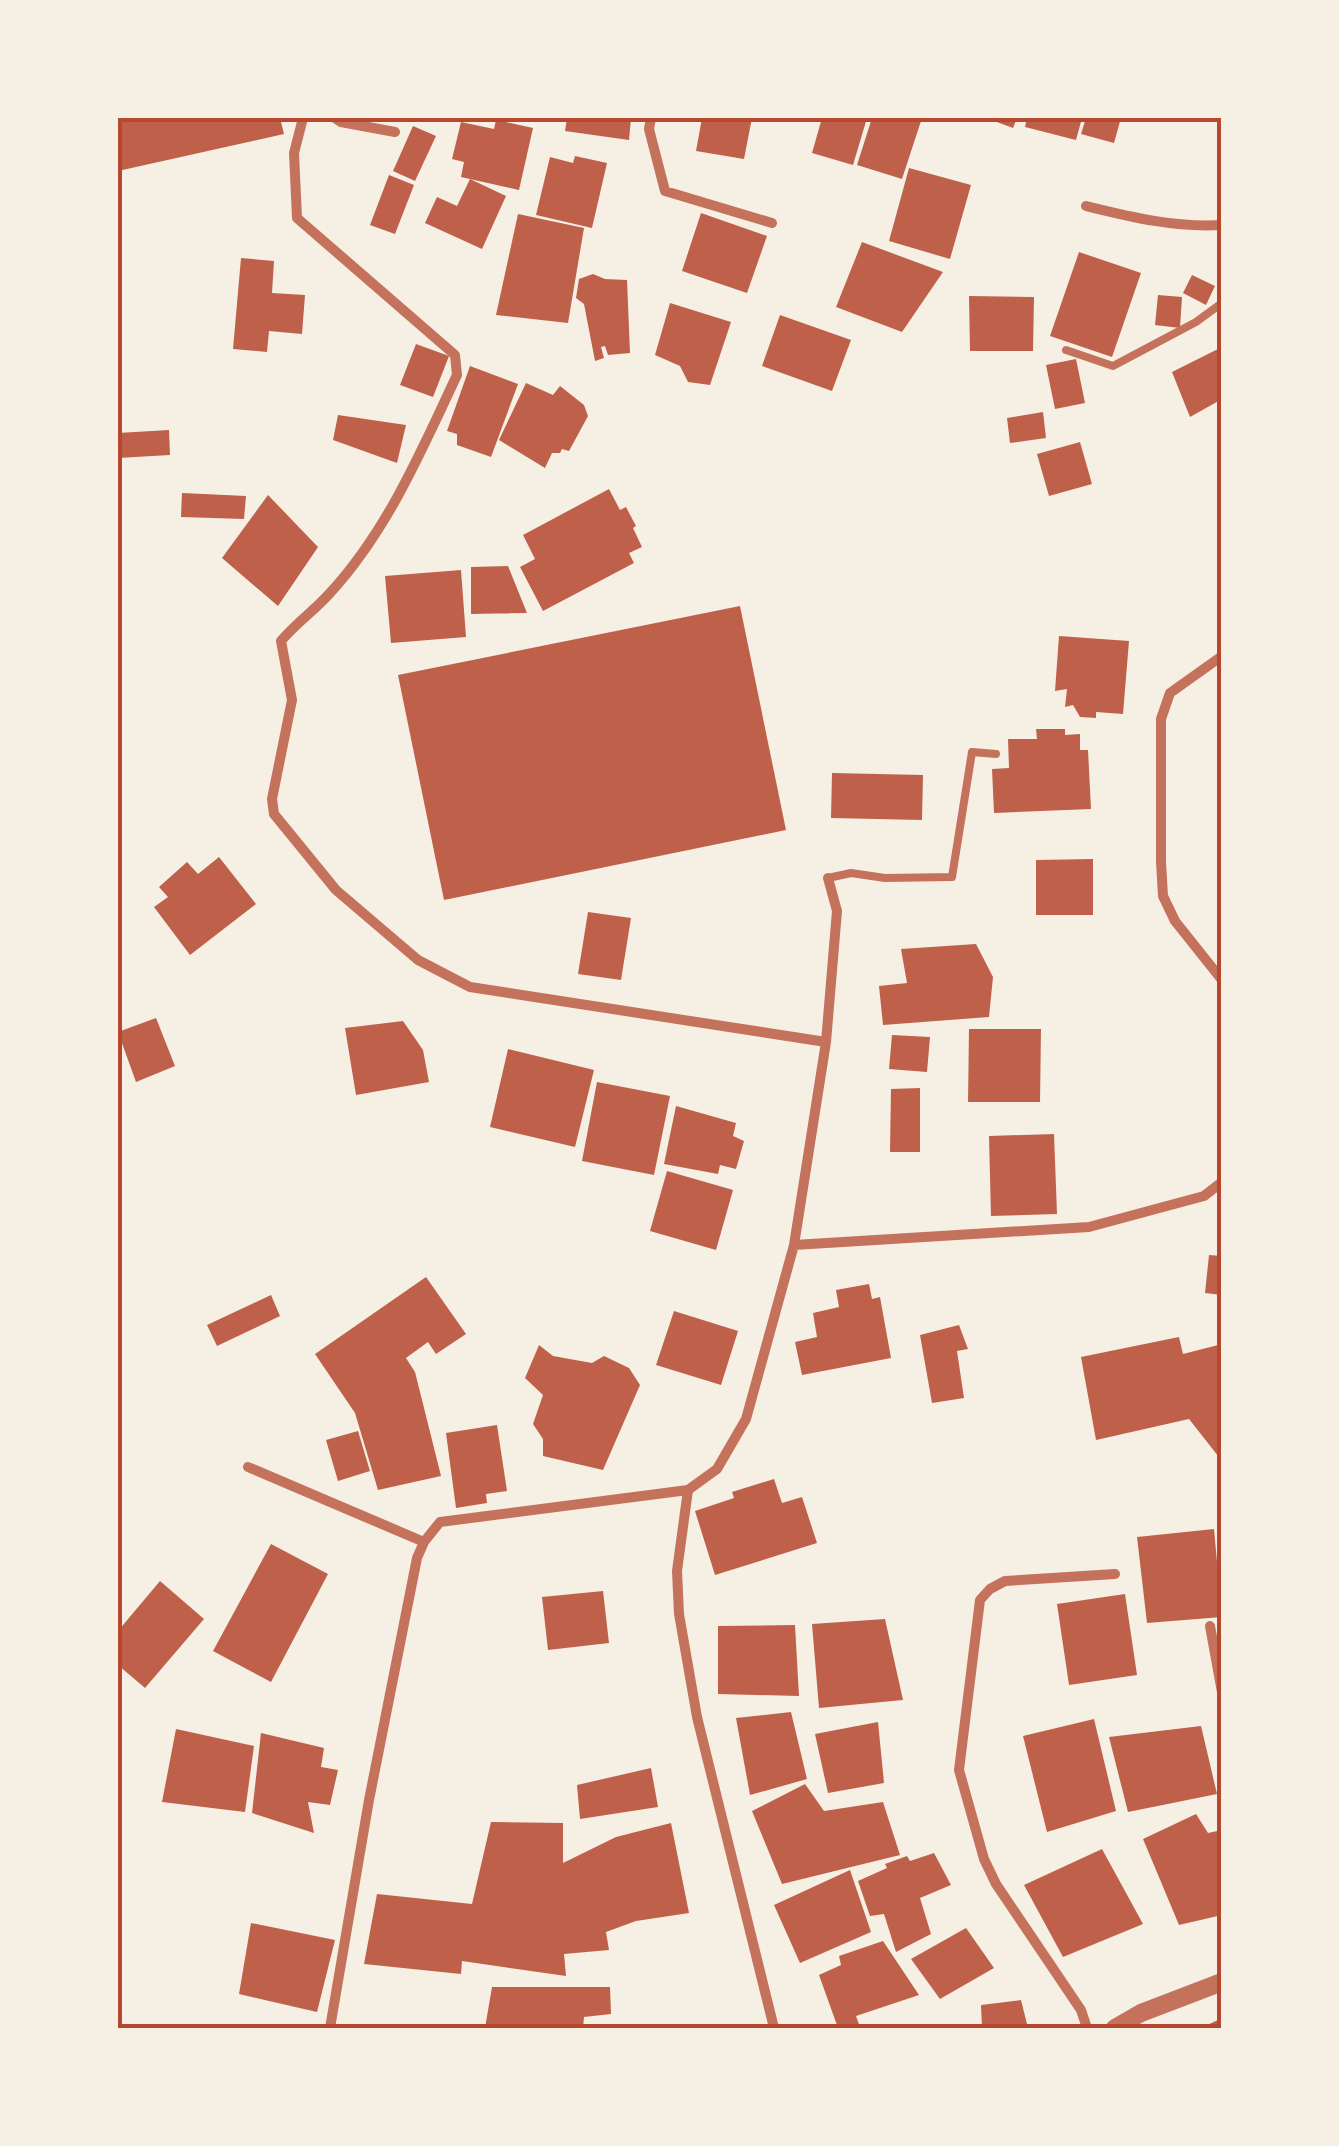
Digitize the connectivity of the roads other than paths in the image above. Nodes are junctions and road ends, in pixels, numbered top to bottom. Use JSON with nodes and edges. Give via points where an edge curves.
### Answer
{"nodes":[{"id":1,"x":303,"y":118,"type":"edge"},
{"id":2,"x":335,"y":118,"type":"edge"},
{"id":3,"x":650,"y":118,"type":"edge"},
{"id":4,"x":395,"y":132,"type":"dead end"},
{"id":5,"x":1086,"y":206,"type":"dead end"},
{"id":6,"x":772,"y":222,"type":"dead end"},
{"id":7,"x":1222,"y":224,"type":"edge"},
{"id":8,"x":1222,"y":304,"type":"edge"},
{"id":9,"x":1066,"y":350,"type":"dead end"},
{"id":10,"x":1222,"y":656,"type":"edge"},
{"id":11,"x":996,"y":754,"type":"dead end"},
{"id":12,"x":828,"y":878,"type":"joint"},
{"id":13,"x":1222,"y":980,"type":"edge"},
{"id":14,"x":826,"y":1042,"type":"junction"},
{"id":15,"x":1222,"y":1182,"type":"edge"},
{"id":16,"x":794,"y":1244,"type":"junction"},
{"id":17,"x":248,"y":1467,"type":"dead end"},
{"id":18,"x":688,"y":1490,"type":"junction"},
{"id":19,"x":424,"y":1542,"type":"junction"},
{"id":20,"x":1114,"y":1574,"type":"dead end"},
{"id":21,"x":1210,"y":1626,"type":"dead end"},
{"id":22,"x":1222,"y":1692,"type":"edge"},
{"id":23,"x":1222,"y":1982,"type":"edge"},
{"id":24,"x":330,"y":2028,"type":"edge"},
{"id":25,"x":774,"y":2028,"type":"edge"},
{"id":26,"x":1087,"y":2028,"type":"edge"},
{"id":27,"x":1115,"y":2028,"type":"edge"}],
"edges":[{"from":1,"to":14,"type":"street","via":[[294,152],[297,218],[456,355],[458,375],[379,528],[329,594],[281,641],[292,700],[274,814],[336,890],[418,960],[470,987]]},
{"from":2,"to":4,"type":"street"},
{"from":3,"to":6,"type":"street","via":[[664,191]]},
{"from":5,"to":7,"type":"street","via":[[1145,221]]},
{"from":8,"to":9,"type":"lane","via":[[1113,366]]},
{"from":10,"to":13,"type":"street","via":[[1170,693],[1161,720],[1160,862],[1175,921]]},
{"from":11,"to":12,"type":"lane","via":[[972,752],[952,876],[851,872]]},
{"from":12,"to":14,"type":"street","via":[[837,911]]},
{"from":14,"to":16,"type":"street"},
{"from":15,"to":16,"type":"street","via":[[1204,1196],[1089,1227]]},
{"from":16,"to":18,"type":"street","via":[[746,1419],[716,1469]]},
{"from":17,"to":19,"type":"street"},
{"from":18,"to":19,"type":"street","via":[[440,1522]]},
{"from":18,"to":25,"type":"street","via":[[676,1571],[679,1614],[697,1718]]},
{"from":19,"to":24,"type":"street","via":[[369,1800]]},
{"from":20,"to":26,"type":"street","via":[[1005,1581],[980,1600],[960,1770],[984,1860]]},
{"from":21,"to":22,"type":"street"},
{"from":23,"to":27,"type":"street"}]}
